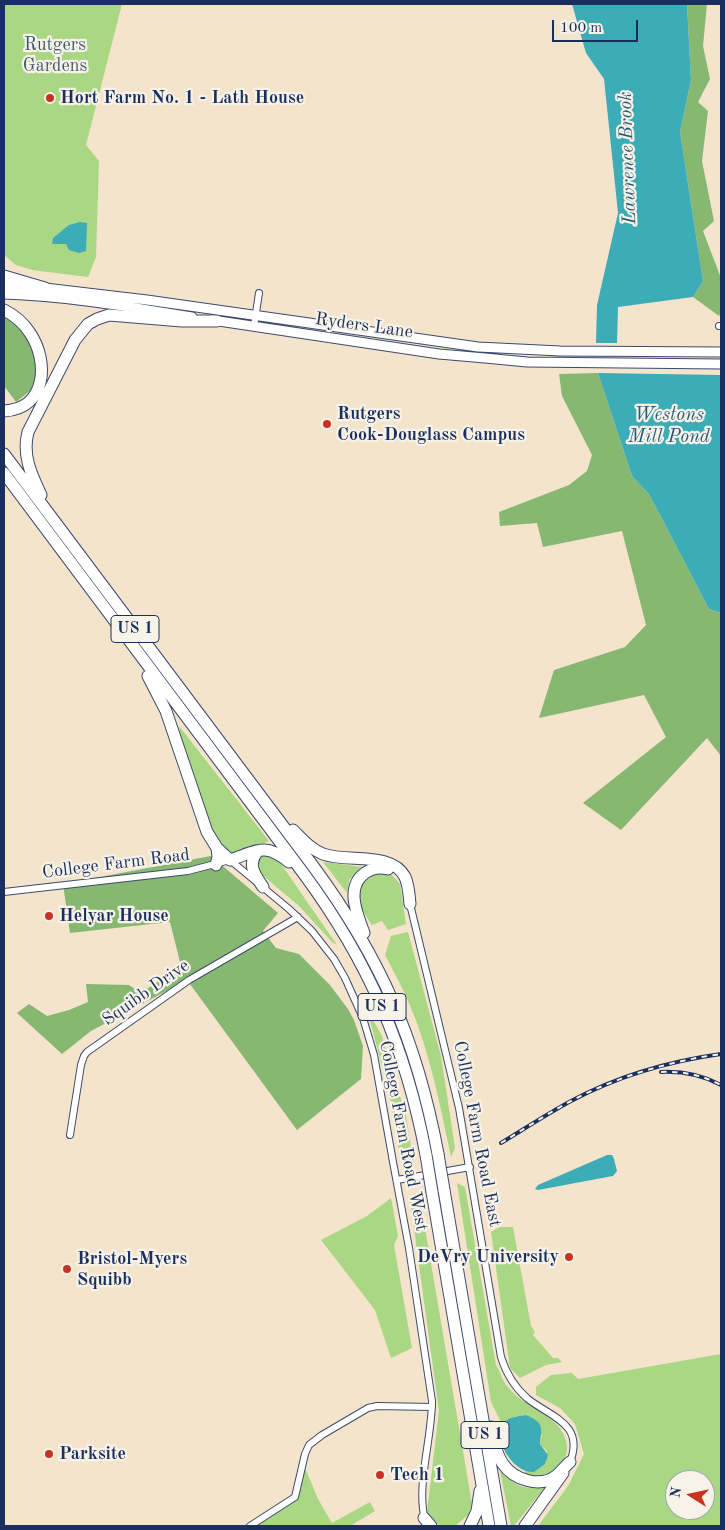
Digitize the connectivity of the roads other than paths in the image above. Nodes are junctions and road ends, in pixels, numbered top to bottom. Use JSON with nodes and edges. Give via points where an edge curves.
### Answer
{"nodes":[{"id":1,"x":4,"y":276,"type":"edge"},
{"id":2,"x":4,"y":286,"type":"edge"},
{"id":3,"x":45,"y":288,"type":"junction"},
{"id":4,"x":258,"y":293,"type":"dead end"},
{"id":5,"x":4,"y":294,"type":"edge"},
{"id":6,"x":4,"y":310,"type":"edge"},
{"id":7,"x":255,"y":315,"type":"junction"},
{"id":8,"x":217,"y":321,"type":"junction"},
{"id":9,"x":254,"y":326,"type":"junction"},
{"id":10,"x":721,"y":352,"type":"edge"},
{"id":11,"x":721,"y":364,"type":"edge"},
{"id":12,"x":4,"y":411,"type":"edge"},
{"id":13,"x":4,"y":454,"type":"edge"},
{"id":14,"x":4,"y":473,"type":"edge"},
{"id":15,"x":4,"y":484,"type":"edge"},
{"id":16,"x":48,"y":523,"type":"junction"},
{"id":17,"x":126,"y":636,"type":"junction"},
{"id":18,"x":262,"y":799,"type":"junction"},
{"id":19,"x":217,"y":848,"type":"junction"},
{"id":20,"x":256,"y":852,"type":"junction"},
{"id":21,"x":230,"y":860,"type":"junction"},
{"id":22,"x":216,"y":865,"type":"junction"},
{"id":23,"x":304,"y":874,"type":"junction"},
{"id":24,"x":263,"y":887,"type":"junction"},
{"id":25,"x":4,"y":892,"type":"edge"},
{"id":26,"x":410,"y":904,"type":"junction"},
{"id":27,"x":298,"y":917,"type":"junction"},
{"id":28,"x":372,"y":956,"type":"junction"},
{"id":29,"x":70,"y":1135,"type":"dead end"},
{"id":30,"x":470,"y":1167,"type":"junction"},
{"id":31,"x":397,"y":1180,"type":"junction"},
{"id":32,"x":470,"y":1344,"type":"junction"},
{"id":33,"x":432,"y":1407,"type":"junction"},
{"id":34,"x":570,"y":1462,"type":"junction"},
{"id":35,"x":479,"y":1469,"type":"junction"},
{"id":36,"x":427,"y":1524,"type":"edge"},
{"id":37,"x":250,"y":1526,"type":"edge"},
{"id":38,"x":470,"y":1526,"type":"edge"},
{"id":39,"x":489,"y":1526,"type":"edge"},
{"id":40,"x":500,"y":1526,"type":"edge"},
{"id":41,"x":525,"y":1526,"type":"edge"}],
"edges":[{"from":1,"to":3,"type":"highway"},
{"from":2,"to":3,"type":"main road","name":"Ryders Lane"},
{"from":3,"to":7,"type":"main road","name":"Ryders Lane"},
{"from":4,"to":7,"type":"street"},
{"from":5,"to":8,"type":"main road","name":"Ryders Lane","via":[[92,302]]},
{"from":6,"to":12,"type":"highway","via":[[20,320],[32,336],[40,355],[42,372],[39,386],[30,401]]},
{"from":7,"to":9,"type":"street"},
{"from":7,"to":10,"type":"main road","name":"Ryders Lane","via":[[458,345],[519,350]]},
{"from":8,"to":9,"type":"main road","name":"Ryders Lane"},
{"from":8,"to":16,"type":"highway","via":[[109,315],[93,321],[81,331],[31,424],[26,441],[28,468]]},
{"from":9,"to":11,"type":"main road","name":"Ryders Lane","via":[[527,362]]},
{"from":13,"to":16,"type":"highway","number":"US 1"},
{"from":14,"to":16,"type":"highway","number":"US 1"},
{"from":15,"to":16,"type":"highway","via":[[14,498]]},
{"from":16,"to":17,"type":"highway","number":"US 1"},
{"from":16,"to":18,"type":"highway","number":"US 1"},
{"from":17,"to":19,"type":"highway","via":[[160,697],[204,825]]},
{"from":17,"to":23,"type":"highway","number":"US 1"},
{"from":18,"to":26,"type":"highway","via":[[318,852],[394,865],[406,878]]},
{"from":18,"to":28,"type":"highway","number":"US 1","via":[[338,901]]},
{"from":19,"to":21,"type":"highway"},
{"from":19,"to":22,"type":"highway"},
{"from":20,"to":21,"type":"highway"},
{"from":20,"to":23,"type":"highway","via":[[275,851]]},
{"from":20,"to":24,"type":"highway","via":[[252,867]]},
{"from":21,"to":22,"type":"street","name":"College Farm Road"},
{"from":21,"to":24,"type":"street","name":"College Farm Road West"},
{"from":22,"to":25,"type":"street","name":"College Farm Road"},
{"from":23,"to":35,"type":"highway","number":"US 1","bridge":true,"via":[[351,944],[380,1001],[409,1080],[426,1155]]},
{"from":24,"to":27,"type":"street","name":"College Farm Road West"},
{"from":26,"to":28,"type":"highway","via":[[403,881],[392,870],[376,868],[361,877],[355,892],[355,904]]},
{"from":26,"to":30,"type":"street","name":"College Farm Road East","via":[[460,1108]]},
{"from":27,"to":29,"type":"street","name":"Squibb Drive","via":[[189,980],[87,1052],[82,1061]]},
{"from":27,"to":31,"type":"street","name":"College Farm Road West","via":[[334,959],[364,1018]]},
{"from":28,"to":32,"type":"highway","number":"US 1","bridge":true,"via":[[414,1053],[426,1094]]},
{"from":30,"to":31,"type":"street"},
{"from":30,"to":34,"type":"street","name":"College Farm Road East","via":[[503,1364],[526,1397],[567,1426],[573,1444]]},
{"from":31,"to":33,"type":"street","name":"College Farm Road West"},
{"from":32,"to":34,"type":"highway","via":[[493,1436],[504,1465],[518,1477],[536,1482],[555,1476]]},
{"from":32,"to":40,"type":"highway","number":"US 1"},
{"from":33,"to":36,"type":"street","name":"College Farm Road West","via":[[422,1498]]},
{"from":33,"to":37,"type":"street","via":[[368,1408],[322,1435],[309,1445],[305,1454],[295,1497]]},
{"from":34,"to":41,"type":"highway"},
{"from":35,"to":38,"type":"highway","via":[[480,1492]]},
{"from":35,"to":39,"type":"highway","number":"US 1"}]}
